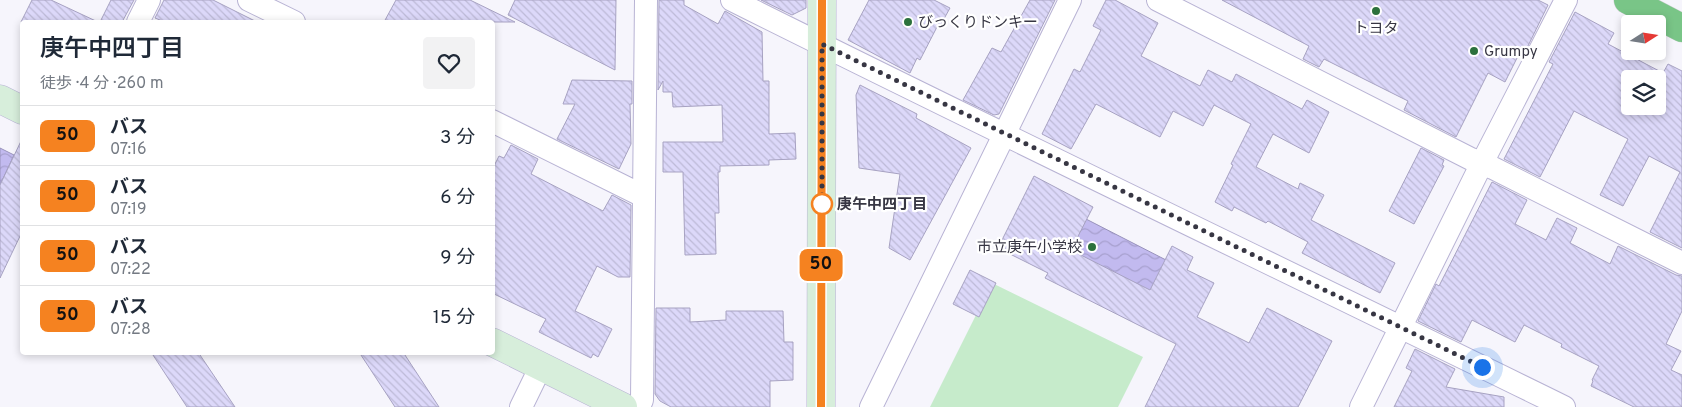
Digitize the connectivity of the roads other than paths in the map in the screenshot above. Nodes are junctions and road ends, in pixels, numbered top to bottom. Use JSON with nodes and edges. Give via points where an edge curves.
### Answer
{"nodes":[{"id":1,"x":149,"y":0,"type":"edge"},
{"id":2,"x":249,"y":0,"type":"edge"},
{"id":3,"x":646,"y":0,"type":"edge"},
{"id":4,"x":732,"y":0,"type":"edge"},
{"id":5,"x":822,"y":0,"type":"edge"},
{"id":6,"x":1070,"y":0,"type":"edge"},
{"id":7,"x":1158,"y":0,"type":"edge"},
{"id":8,"x":1566,"y":0,"type":"edge"},
{"id":9,"x":1628,"y":0,"type":"edge"},
{"id":10,"x":139,"y":20,"type":"edge"},
{"id":11,"x":290,"y":20,"type":"edge"},
{"id":12,"x":1682,"y":28,"type":"edge"},
{"id":13,"x":822,"y":44,"type":"junction"},
{"id":14,"x":0,"y":99,"type":"edge"},
{"id":15,"x":20,"y":109,"type":"edge"},
{"id":16,"x":495,"y":122,"type":"edge"},
{"id":17,"x":1005,"y":134,"type":"junction"},
{"id":18,"x":1482,"y":163,"type":"junction"},
{"id":19,"x":643,"y":196,"type":"junction"},
{"id":20,"x":1682,"y":263,"type":"edge"},
{"id":21,"x":1401,"y":327,"type":"junction"},
{"id":22,"x":495,"y":343,"type":"edge"},
{"id":23,"x":541,"y":366,"type":"junction"},
{"id":24,"x":521,"y":407,"type":"edge"},
{"id":25,"x":622,"y":407,"type":"edge"},
{"id":26,"x":639,"y":407,"type":"edge"},
{"id":27,"x":821,"y":407,"type":"edge"},
{"id":28,"x":871,"y":407,"type":"edge"},
{"id":29,"x":1360,"y":407,"type":"edge"},
{"id":30,"x":1564,"y":407,"type":"edge"}],
"edges":[{"from":1,"to":10,"type":"street"},
{"from":2,"to":11,"type":"street"},
{"from":3,"to":19,"type":"street"},
{"from":4,"to":13,"type":"street"},
{"from":5,"to":13,"type":"street"},
{"from":6,"to":17,"type":"street"},
{"from":7,"to":18,"type":"street"},
{"from":8,"to":18,"type":"street"},
{"from":9,"to":12,"type":"highway"},
{"from":13,"to":17,"type":"street"},
{"from":13,"to":27,"type":"street"},
{"from":14,"to":15,"type":"street"},
{"from":16,"to":19,"type":"street"},
{"from":17,"to":21,"type":"street"},
{"from":17,"to":28,"type":"street"},
{"from":18,"to":20,"type":"street"},
{"from":18,"to":21,"type":"street"},
{"from":19,"to":26,"type":"street","via":[[642,400]]},
{"from":21,"to":29,"type":"street"},
{"from":21,"to":30,"type":"street"},
{"from":22,"to":23,"type":"street"},
{"from":23,"to":24,"type":"street"},
{"from":23,"to":25,"type":"street"}]}
